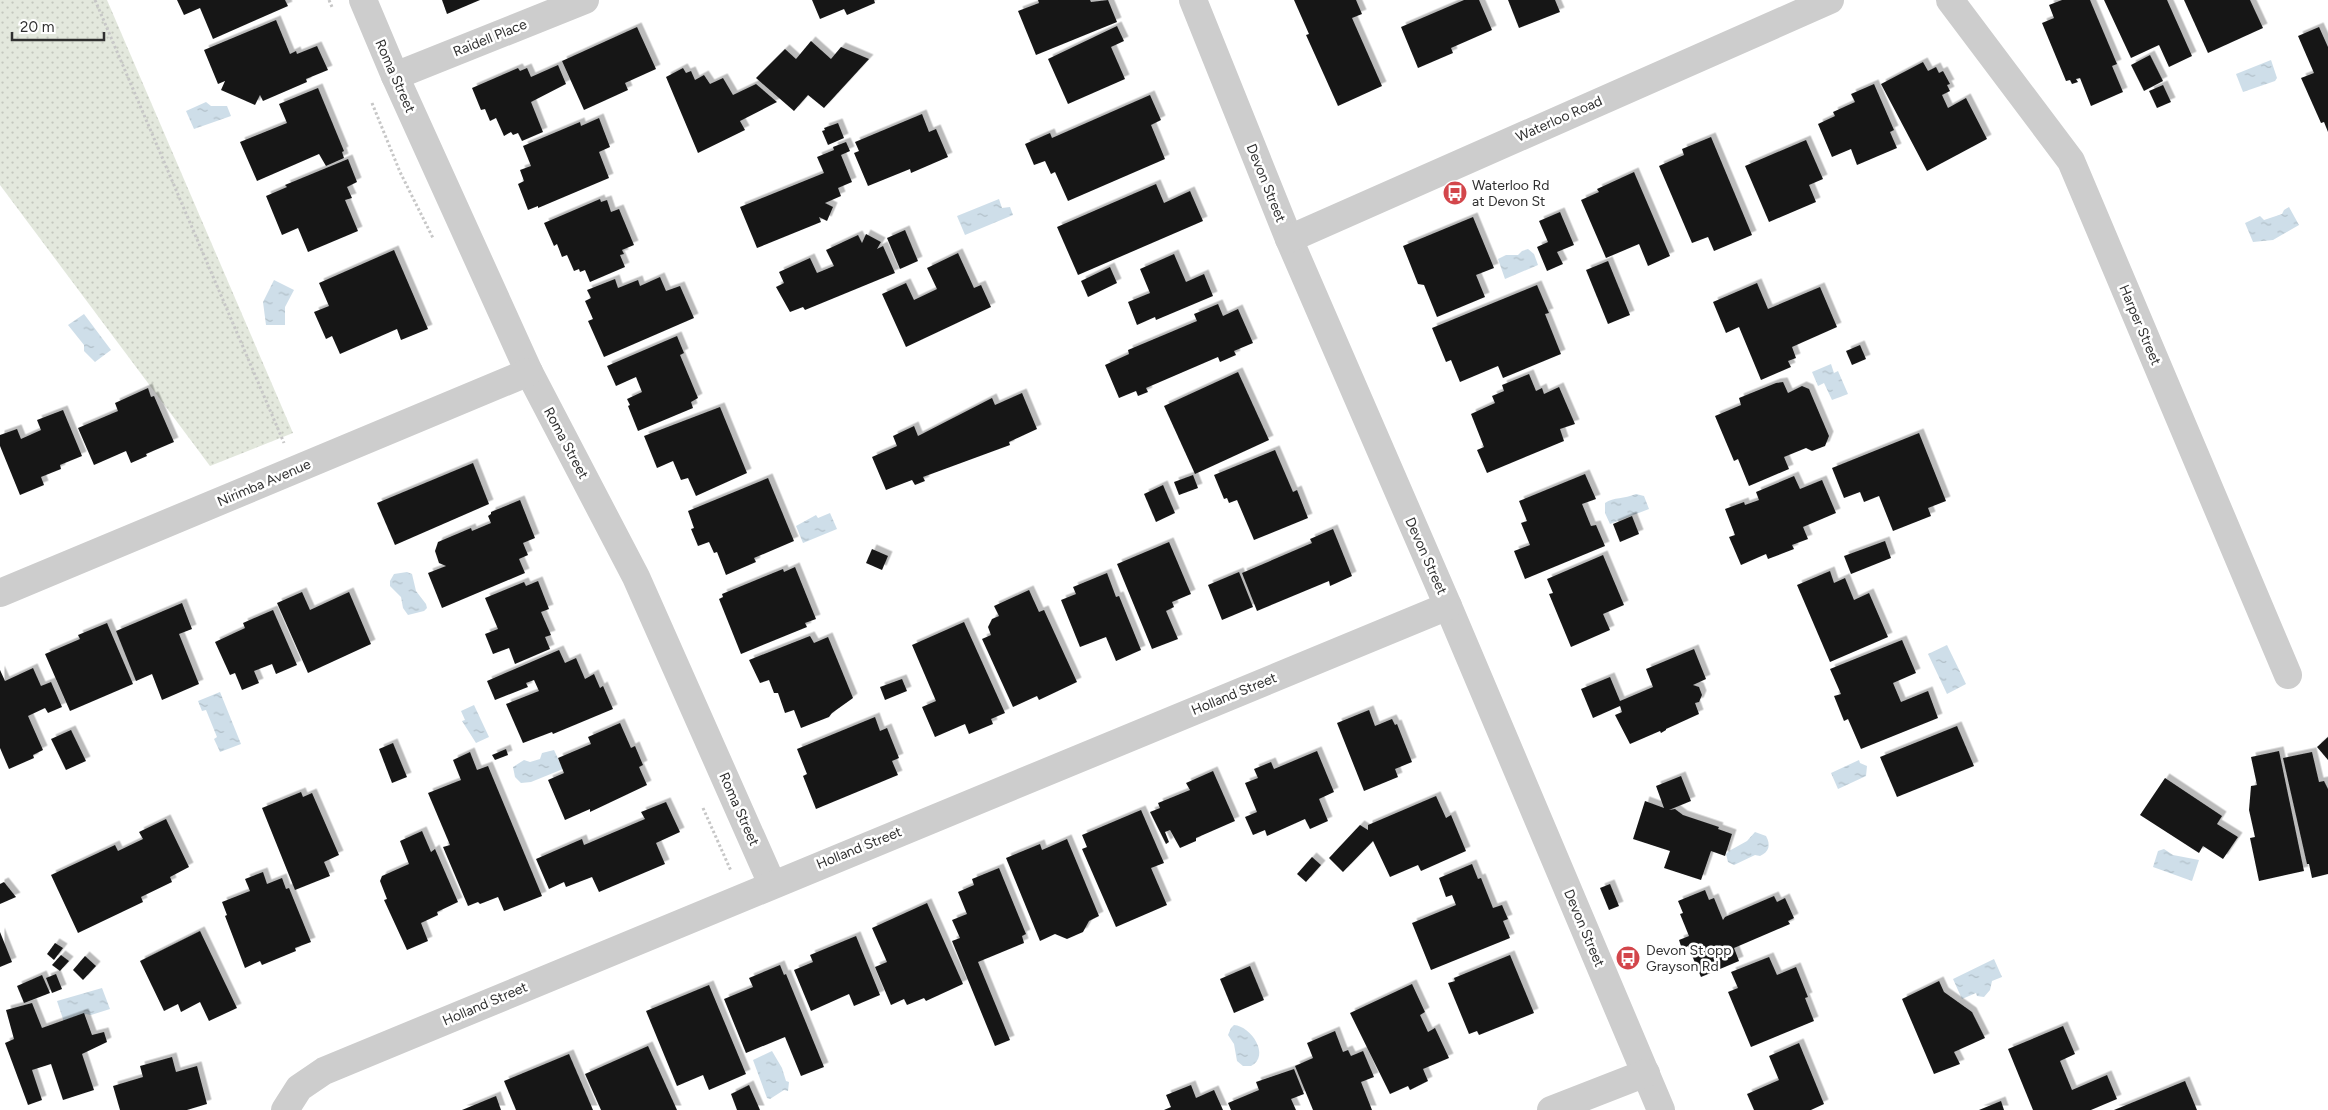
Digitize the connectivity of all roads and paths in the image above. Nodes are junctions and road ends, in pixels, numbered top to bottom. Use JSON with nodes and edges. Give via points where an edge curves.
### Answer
{"nodes":[{"id":1,"x":95,"y":0,"type":"edge"},
{"id":2,"x":363,"y":0,"type":"edge"},
{"id":3,"x":586,"y":0,"type":"edge"},
{"id":4,"x":1193,"y":0,"type":"edge"},
{"id":5,"x":1830,"y":0,"type":"edge"},
{"id":6,"x":1950,"y":0,"type":"edge"},
{"id":7,"x":395,"y":76,"type":"junction"},
{"id":8,"x":1288,"y":239,"type":"junction"},
{"id":9,"x":529,"y":372,"type":"junction"},
{"id":10,"x":295,"y":470,"type":"junction"},
{"id":11,"x":0,"y":594,"type":"edge"},
{"id":12,"x":1448,"y":606,"type":"junction"},
{"id":13,"x":2288,"y":675,"type":"dead end"},
{"id":14,"x":772,"y":884,"type":"junction"},
{"id":15,"x":1646,"y":1073,"type":"junction"},
{"id":16,"x":285,"y":1110,"type":"edge"},
{"id":17,"x":1551,"y":1110,"type":"edge"},
{"id":18,"x":1661,"y":1110,"type":"edge"}],
"edges":[{"from":1,"to":10,"type":"path"},
{"from":2,"to":7,"type":"street","name":"Roma Street"},
{"from":3,"to":7,"type":"street","name":"Raidell Place"},
{"from":4,"to":8,"type":"street","name":"Devon Street"},
{"from":5,"to":8,"type":"street","name":"Waterloo Road"},
{"from":6,"to":13,"type":"street","name":"Harper Street","via":[[2071,161]]},
{"from":7,"to":9,"type":"street","name":"Roma Street"},
{"from":8,"to":12,"type":"street","name":"Devon Street"},
{"from":9,"to":10,"type":"street","name":"Nirimba Avenue"},
{"from":9,"to":14,"type":"street","name":"Roma Street","via":[[636,577]]},
{"from":10,"to":11,"type":"street","name":"Nirimba Avenue"},
{"from":12,"to":14,"type":"street","name":"Holland Street"},
{"from":12,"to":15,"type":"street","name":"Devon Street"},
{"from":14,"to":16,"type":"street","name":"Holland Street","via":[[324,1071],[298,1088]]},
{"from":15,"to":17,"type":"street"},
{"from":15,"to":18,"type":"street","name":"Devon Street"}]}
